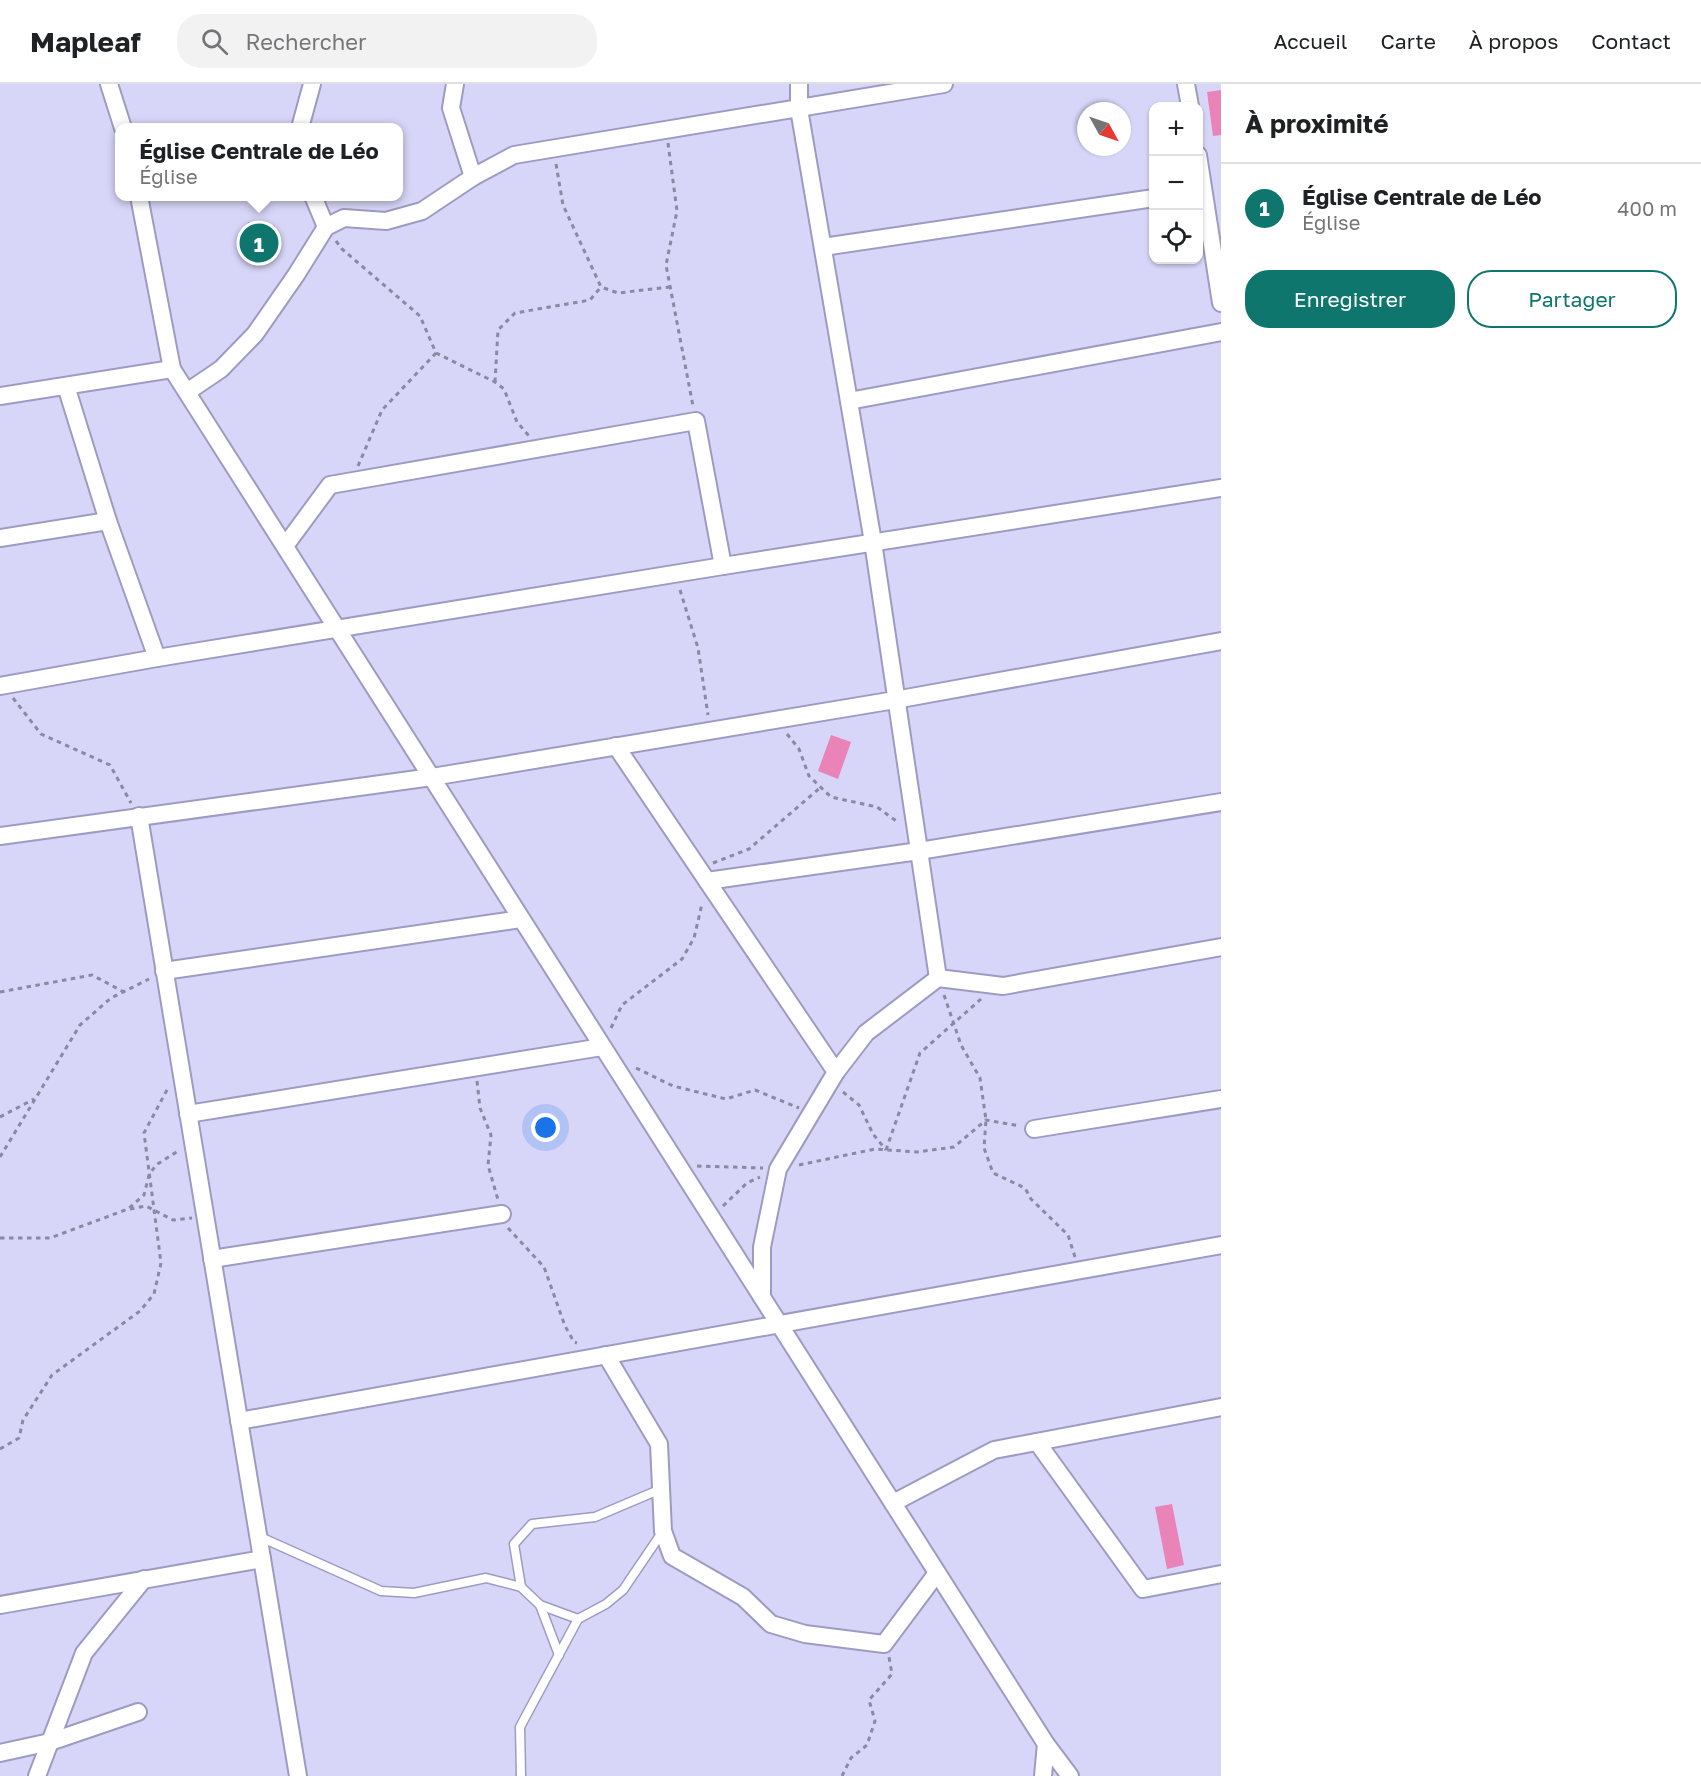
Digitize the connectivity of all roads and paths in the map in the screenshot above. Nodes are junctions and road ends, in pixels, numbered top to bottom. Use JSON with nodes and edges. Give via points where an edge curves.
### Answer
{"nodes":[{"id":1,"x":109,"y":84,"type":"edge"},
{"id":2,"x":312,"y":84,"type":"edge"},
{"id":3,"x":455,"y":84,"type":"edge"},
{"id":4,"x":800,"y":84,"type":"edge"},
{"id":5,"x":944,"y":84,"type":"edge"},
{"id":6,"x":1186,"y":84,"type":"edge"},
{"id":7,"x":1189,"y":102,"type":"edge"},
{"id":8,"x":799,"y":109,"type":"junction"},
{"id":9,"x":121,"y":123,"type":"edge"},
{"id":10,"x":301,"y":123,"type":"edge"},
{"id":11,"x":666,"y":130,"type":"junction"},
{"id":12,"x":553,"y":148,"type":"junction"},
{"id":13,"x":1198,"y":156,"type":"edge"},
{"id":14,"x":473,"y":177,"type":"junction"},
{"id":15,"x":1208,"y":190,"type":"edge"},
{"id":16,"x":1149,"y":199,"type":"edge"},
{"id":17,"x":140,"y":201,"type":"edge"},
{"id":18,"x":315,"y":201,"type":"edge"},
{"id":19,"x":326,"y":227,"type":"junction"},
{"id":20,"x":823,"y":247,"type":"junction"},
{"id":21,"x":601,"y":287,"type":"junction"},
{"id":22,"x":670,"y":287,"type":"junction"},
{"id":23,"x":1221,"y":303,"type":"edge"},
{"id":24,"x":1221,"y":332,"type":"edge"},
{"id":25,"x":436,"y":354,"type":"junction"},
{"id":26,"x":172,"y":369,"type":"junction"},
{"id":27,"x":495,"y":381,"type":"junction"},
{"id":28,"x":66,"y":386,"type":"junction"},
{"id":29,"x":187,"y":392,"type":"junction"},
{"id":30,"x":0,"y":396,"type":"edge"},
{"id":31,"x":849,"y":400,"type":"junction"},
{"id":32,"x":696,"y":421,"type":"junction"},
{"id":33,"x":540,"y":448,"type":"junction"},
{"id":34,"x":351,"y":481,"type":"junction"},
{"id":35,"x":1221,"y":488,"type":"edge"},
{"id":36,"x":108,"y":521,"type":"junction"},
{"id":37,"x":0,"y":538,"type":"edge"},
{"id":38,"x":873,"y":542,"type":"junction"},
{"id":39,"x":285,"y":546,"type":"junction"},
{"id":40,"x":723,"y":566,"type":"junction"},
{"id":41,"x":675,"y":574,"type":"junction"},
{"id":42,"x":339,"y":630,"type":"junction"},
{"id":43,"x":1221,"y":641,"type":"edge"},
{"id":44,"x":157,"y":658,"type":"junction"},
{"id":45,"x":1,"y":686,"type":"edge"},
{"id":46,"x":895,"y":700,"type":"junction"},
{"id":47,"x":774,"y":719,"type":"junction"},
{"id":48,"x":710,"y":730,"type":"junction"},
{"id":49,"x":616,"y":746,"type":"junction"},
{"id":50,"x":432,"y":777,"type":"junction"},
{"id":51,"x":821,"y":787,"type":"junction"},
{"id":52,"x":1221,"y":802,"type":"edge"},
{"id":53,"x":139,"y":816,"type":"junction"},
{"id":54,"x":0,"y":836,"type":"edge"},
{"id":55,"x":918,"y":843,"type":"junction"},
{"id":56,"x":703,"y":875,"type":"junction"},
{"id":57,"x":521,"y":919,"type":"junction"},
{"id":58,"x":1221,"y":948,"type":"edge"},
{"id":59,"x":164,"y":971,"type":"junction"},
{"id":60,"x":938,"y":978,"type":"junction"},
{"id":61,"x":1003,"y":986,"type":"junction"},
{"id":62,"x":0,"y":992,"type":"edge"},
{"id":63,"x":124,"y":992,"type":"junction"},
{"id":64,"x":954,"y":1024,"type":"junction"},
{"id":65,"x":602,"y":1047,"type":"junction"},
{"id":66,"x":180,"y":1065,"type":"junction"},
{"id":67,"x":476,"y":1067,"type":"junction"},
{"id":68,"x":634,"y":1067,"type":"dead end"},
{"id":69,"x":833,"y":1076,"type":"junction"},
{"id":70,"x":36,"y":1098,"type":"junction"},
{"id":71,"x":1221,"y":1099,"type":"edge"},
{"id":72,"x":188,"y":1114,"type":"junction"},
{"id":73,"x":811,"y":1114,"type":"junction"},
{"id":74,"x":0,"y":1117,"type":"edge"},
{"id":75,"x":986,"y":1120,"type":"junction"},
{"id":76,"x":1034,"y":1129,"type":"joint"},
{"id":77,"x":192,"y":1142,"type":"junction"},
{"id":78,"x":886,"y":1150,"type":"junction"},
{"id":79,"x":0,"y":1157,"type":"edge"},
{"id":80,"x":677,"y":1165,"type":"junction"},
{"id":81,"x":778,"y":1169,"type":"junction"},
{"id":82,"x":149,"y":1174,"type":"junction"},
{"id":83,"x":128,"y":1209,"type":"junction"},
{"id":84,"x":154,"y":1209,"type":"junction"},
{"id":85,"x":502,"y":1214,"type":"junction"},
{"id":86,"x":205,"y":1217,"type":"junction"},
{"id":87,"x":711,"y":1218,"type":"junction"},
{"id":88,"x":0,"y":1238,"type":"edge"},
{"id":89,"x":1221,"y":1245,"type":"edge"},
{"id":90,"x":212,"y":1259,"type":"junction"},
{"id":91,"x":1079,"y":1270,"type":"junction"},
{"id":92,"x":762,"y":1298,"type":"junction"},
{"id":93,"x":779,"y":1324,"type":"junction"},
{"id":94,"x":606,"y":1355,"type":"junction"},
{"id":95,"x":1221,"y":1407,"type":"edge"},
{"id":96,"x":239,"y":1421,"type":"junction"},
{"id":97,"x":1037,"y":1442,"type":"junction"},
{"id":98,"x":0,"y":1449,"type":"edge"},
{"id":99,"x":661,"y":1490,"type":"junction"},
{"id":100,"x":893,"y":1503,"type":"junction"},
{"id":101,"x":663,"y":1531,"type":"junction"},
{"id":102,"x":258,"y":1536,"type":"junction"},
{"id":103,"x":262,"y":1559,"type":"junction"},
{"id":104,"x":937,"y":1573,"type":"junction"},
{"id":105,"x":1221,"y":1574,"type":"edge"},
{"id":106,"x":144,"y":1579,"type":"junction"},
{"id":107,"x":521,"y":1587,"type":"junction"},
{"id":108,"x":0,"y":1605,"type":"edge"},
{"id":109,"x":540,"y":1605,"type":"junction"},
{"id":110,"x":578,"y":1619,"type":"junction"},
{"id":111,"x":884,"y":1644,"type":"junction"},
{"id":112,"x":559,"y":1655,"type":"junction"},
{"id":113,"x":138,"y":1712,"type":"dead end"},
{"id":114,"x":50,"y":1742,"type":"junction"},
{"id":115,"x":1046,"y":1744,"type":"junction"},
{"id":116,"x":0,"y":1754,"type":"edge"},
{"id":117,"x":37,"y":1776,"type":"edge"},
{"id":118,"x":298,"y":1776,"type":"edge"},
{"id":119,"x":521,"y":1776,"type":"edge"},
{"id":120,"x":842,"y":1776,"type":"edge"},
{"id":121,"x":1043,"y":1776,"type":"edge"},
{"id":122,"x":1070,"y":1776,"type":"edge"}],
"edges":[{"from":1,"to":9,"type":"street"},
{"from":2,"to":10,"type":"street"},
{"from":3,"to":14,"type":"street","via":[[451,108]]},
{"from":4,"to":8,"type":"street"},
{"from":5,"to":8,"type":"street"},
{"from":6,"to":7,"type":"street"},
{"from":8,"to":11,"type":"street"},
{"from":8,"to":20,"type":"street"},
{"from":11,"to":12,"type":"street"},
{"from":11,"to":22,"type":"path","via":[[676,211],[666,265]]},
{"from":12,"to":14,"type":"street","via":[[514,155]]},
{"from":12,"to":21,"type":"path","via":[[563,206]]},
{"from":13,"to":15,"type":"street"},
{"from":14,"to":19,"type":"street","via":[[422,211],[386,221],[344,218]]},
{"from":15,"to":23,"type":"street"},
{"from":16,"to":20,"type":"street"},
{"from":17,"to":26,"type":"street"},
{"from":18,"to":19,"type":"street"},
{"from":19,"to":25,"type":"path","via":[[342,249],[420,316]]},
{"from":19,"to":29,"type":"street","via":[[255,334],[221,369]]},
{"from":20,"to":31,"type":"street"},
{"from":21,"to":22,"type":"path","via":[[618,293]]},
{"from":21,"to":27,"type":"path","via":[[590,300],[515,313],[498,330]]},
{"from":22,"to":32,"type":"path"},
{"from":24,"to":31,"type":"street"},
{"from":25,"to":27,"type":"path"},
{"from":25,"to":34,"type":"path","via":[[382,410]]},
{"from":26,"to":28,"type":"street"},
{"from":26,"to":29,"type":"street"},
{"from":27,"to":33,"type":"path","via":[[504,389],[517,422]]},
{"from":28,"to":30,"type":"street"},
{"from":28,"to":36,"type":"street"},
{"from":29,"to":39,"type":"street"},
{"from":31,"to":38,"type":"street"},
{"from":32,"to":33,"type":"street"},
{"from":32,"to":40,"type":"street"},
{"from":33,"to":34,"type":"street"},
{"from":34,"to":39,"type":"street","via":[[330,485]]},
{"from":35,"to":38,"type":"street"},
{"from":36,"to":37,"type":"street"},
{"from":36,"to":44,"type":"street"},
{"from":38,"to":40,"type":"street"},
{"from":38,"to":46,"type":"street"},
{"from":39,"to":42,"type":"street"},
{"from":40,"to":41,"type":"street"},
{"from":41,"to":42,"type":"street"},
{"from":41,"to":48,"type":"path","via":[[698,648]]},
{"from":42,"to":44,"type":"street"},
{"from":42,"to":50,"type":"street"},
{"from":43,"to":46,"type":"street"},
{"from":44,"to":45,"type":"street"},
{"from":45,"to":53,"type":"path","via":[[41,734],[110,765]]},
{"from":46,"to":47,"type":"street"},
{"from":46,"to":55,"type":"street"},
{"from":47,"to":48,"type":"street"},
{"from":47,"to":51,"type":"path","via":[[799,749],[809,776]]},
{"from":48,"to":49,"type":"street"},
{"from":49,"to":50,"type":"street"},
{"from":49,"to":56,"type":"street"},
{"from":50,"to":53,"type":"street"},
{"from":50,"to":57,"type":"street"},
{"from":51,"to":55,"type":"path","via":[[831,797],[877,807]]},
{"from":51,"to":56,"type":"path","via":[[749,849]]},
{"from":52,"to":55,"type":"street"},
{"from":53,"to":54,"type":"street"},
{"from":53,"to":59,"type":"street"},
{"from":55,"to":56,"type":"street"},
{"from":55,"to":60,"type":"street"},
{"from":56,"to":65,"type":"path","via":[[694,938],[682,959],[622,1005]]},
{"from":56,"to":69,"type":"street"},
{"from":57,"to":59,"type":"street"},
{"from":57,"to":65,"type":"street"},
{"from":58,"to":61,"type":"street"},
{"from":59,"to":63,"type":"path"},
{"from":59,"to":66,"type":"street"},
{"from":60,"to":61,"type":"street"},
{"from":60,"to":64,"type":"path"},
{"from":60,"to":69,"type":"street","via":[[866,1033]]},
{"from":61,"to":64,"type":"path","via":[[986,995]]},
{"from":62,"to":63,"type":"path","via":[[92,975]]},
{"from":63,"to":70,"type":"path","via":[[80,1025]]},
{"from":64,"to":75,"type":"path","via":[[980,1078]]},
{"from":64,"to":78,"type":"path","via":[[920,1053]]},
{"from":65,"to":67,"type":"street"},
{"from":65,"to":80,"type":"street"},
{"from":66,"to":72,"type":"street"},
{"from":66,"to":82,"type":"path","via":[[144,1133]]},
{"from":67,"to":72,"type":"street"},
{"from":67,"to":85,"type":"path","via":[[480,1108],[491,1135],[488,1165]]},
{"from":68,"to":73,"type":"path","via":[[673,1086],[726,1099],[755,1090]]},
{"from":69,"to":73,"type":"street"},
{"from":69,"to":78,"type":"path","via":[[859,1105]]},
{"from":70,"to":74,"type":"path"},
{"from":70,"to":79,"type":"path"},
{"from":71,"to":76,"type":"street"},
{"from":72,"to":77,"type":"street"},
{"from":73,"to":81,"type":"street"},
{"from":75,"to":76,"type":"path"},
{"from":75,"to":78,"type":"path","via":[[954,1147],[917,1152]]},
{"from":75,"to":91,"type":"path","via":[[984,1148],[993,1173],[1025,1188],[1068,1235]]},
{"from":77,"to":82,"type":"path","via":[[156,1165]]},
{"from":77,"to":86,"type":"street"},
{"from":78,"to":81,"type":"path"},
{"from":80,"to":81,"type":"path"},
{"from":80,"to":87,"type":"street"},
{"from":81,"to":87,"type":"path","via":[[747,1183]]},
{"from":81,"to":92,"type":"street","via":[[762,1247]]},
{"from":82,"to":83,"type":"path","via":[[144,1196]]},
{"from":82,"to":84,"type":"path"},
{"from":83,"to":84,"type":"path"},
{"from":83,"to":88,"type":"path","via":[[50,1238]]},
{"from":84,"to":86,"type":"path","via":[[173,1220]]},
{"from":84,"to":98,"type":"path","via":[[161,1263],[154,1294],[140,1311],[52,1375],[23,1420],[19,1438]]},
{"from":85,"to":90,"type":"street"},
{"from":85,"to":94,"type":"path","via":[[505,1224],[544,1267],[574,1342]]},
{"from":86,"to":90,"type":"street"},
{"from":87,"to":92,"type":"street"},
{"from":89,"to":91,"type":"street"},
{"from":90,"to":96,"type":"street"},
{"from":91,"to":93,"type":"street"},
{"from":92,"to":93,"type":"street"},
{"from":93,"to":94,"type":"street"},
{"from":93,"to":100,"type":"street"},
{"from":94,"to":96,"type":"street"},
{"from":94,"to":99,"type":"street","via":[[659,1444]]},
{"from":95,"to":97,"type":"street"},
{"from":96,"to":102,"type":"street"},
{"from":97,"to":100,"type":"street","via":[[994,1450]]},
{"from":97,"to":105,"type":"street","via":[[1143,1589]]},
{"from":99,"to":101,"type":"street"},
{"from":99,"to":107,"type":"lane","via":[[595,1517],[532,1524],[514,1544]]},
{"from":100,"to":104,"type":"street"},
{"from":101,"to":110,"type":"lane","via":[[623,1590]]},
{"from":101,"to":111,"type":"street","via":[[672,1556],[743,1597],[771,1624],[805,1634]]},
{"from":102,"to":103,"type":"street"},
{"from":102,"to":107,"type":"lane","via":[[381,1591],[414,1593],[486,1578]]},
{"from":103,"to":106,"type":"street"},
{"from":103,"to":118,"type":"street"},
{"from":104,"to":111,"type":"street"},
{"from":104,"to":115,"type":"street"},
{"from":106,"to":108,"type":"street"},
{"from":106,"to":114,"type":"street","via":[[84,1653]]},
{"from":107,"to":109,"type":"lane"},
{"from":109,"to":110,"type":"lane"},
{"from":109,"to":112,"type":"lane"},
{"from":110,"to":112,"type":"lane"},
{"from":111,"to":120,"type":"path","via":[[892,1674],[870,1700],[875,1721],[867,1745],[851,1758]]},
{"from":112,"to":119,"type":"lane","via":[[520,1727]]},
{"from":113,"to":114,"type":"street"},
{"from":114,"to":116,"type":"street"},
{"from":114,"to":117,"type":"street"},
{"from":115,"to":121,"type":"street"},
{"from":115,"to":122,"type":"street"}]}
